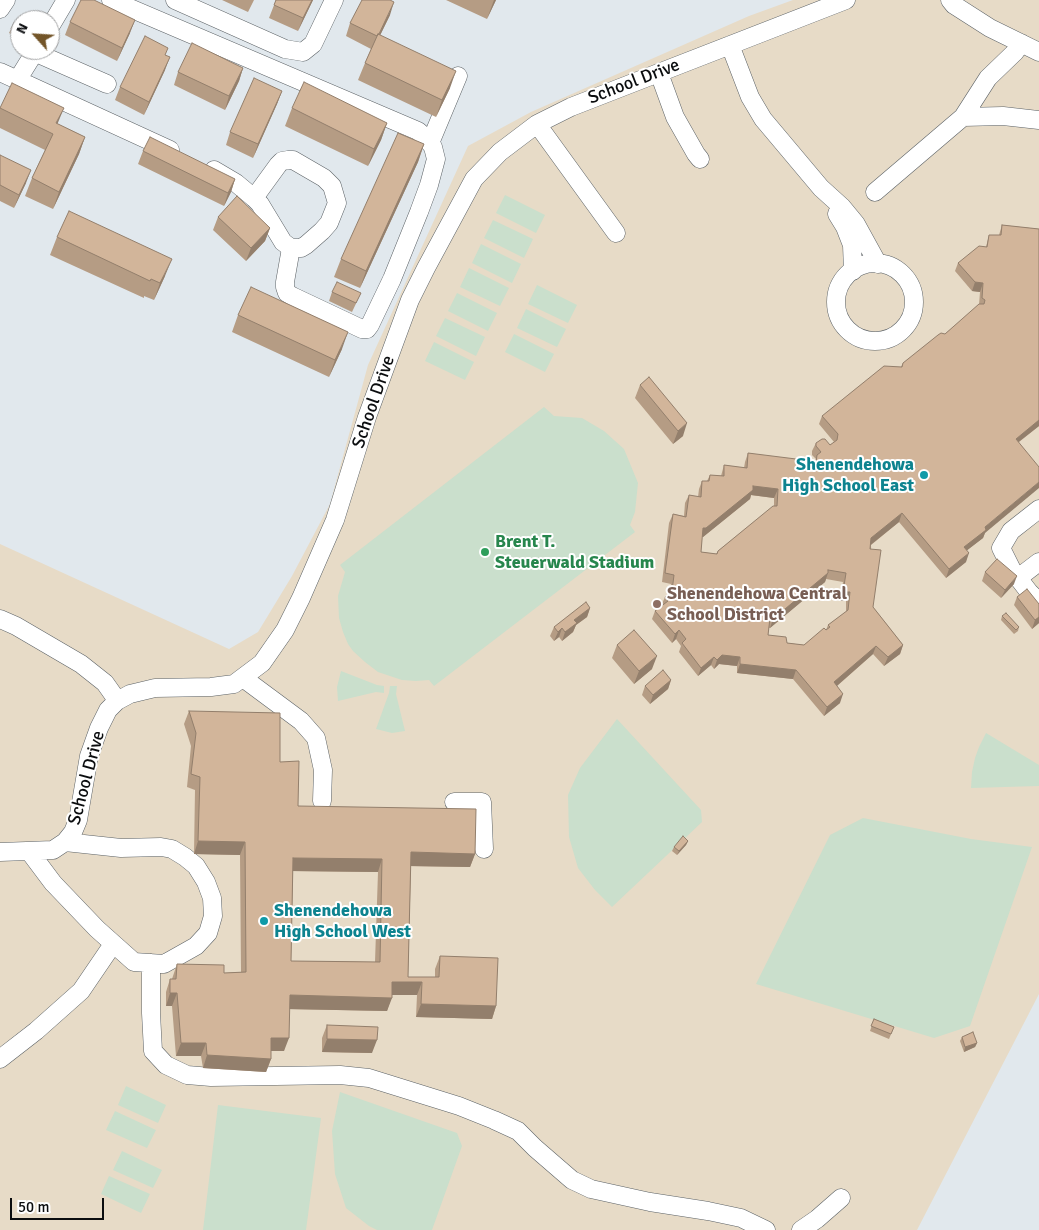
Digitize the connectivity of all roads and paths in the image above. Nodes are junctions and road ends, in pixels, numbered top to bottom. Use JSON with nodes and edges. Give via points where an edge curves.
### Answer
{"nodes":[{"id":1,"x":6,"y":0,"type":"edge"},
{"id":2,"x":111,"y":0,"type":"edge"},
{"id":3,"x":175,"y":0,"type":"edge"},
{"id":4,"x":334,"y":0,"type":"edge"},
{"id":5,"x":846,"y":0,"type":"edge"},
{"id":6,"x":950,"y":0,"type":"edge"},
{"id":7,"x":0,"y":9,"type":"edge"},
{"id":8,"x":1021,"y":43,"type":"junction"},
{"id":9,"x":730,"y":45,"type":"junction"},
{"id":10,"x":1039,"y":52,"type":"edge"},
{"id":11,"x":30,"y":60,"type":"edge"},
{"id":12,"x":55,"y":60,"type":"edge"},
{"id":13,"x":0,"y":72,"type":"edge"},
{"id":14,"x":660,"y":72,"type":"junction"},
{"id":15,"x":458,"y":76,"type":"edge"},
{"id":16,"x":18,"y":79,"type":"junction"},
{"id":17,"x":107,"y":84,"type":"dead end"},
{"id":18,"x":963,"y":117,"type":"junction"},
{"id":19,"x":1039,"y":120,"type":"edge"},
{"id":20,"x":537,"y":124,"type":"junction"},
{"id":21,"x":430,"y":143,"type":"junction"},
{"id":22,"x":185,"y":157,"type":"edge"},
{"id":23,"x":700,"y":159,"type":"dead end"},
{"id":24,"x":203,"y":165,"type":"edge"},
{"id":25,"x":821,"y":188,"type":"junction"},
{"id":26,"x":875,"y":192,"type":"dead end"},
{"id":27,"x":254,"y":198,"type":"junction"},
{"id":28,"x":616,"y":233,"type":"dead end"},
{"id":29,"x":291,"y":248,"type":"junction"},
{"id":30,"x":878,"y":264,"type":"junction"},
{"id":31,"x":853,"y":271,"type":"junction"},
{"id":32,"x":1039,"y":509,"type":"edge"},
{"id":33,"x":1039,"y":562,"type":"edge"},
{"id":34,"x":1018,"y":578,"type":"junction"},
{"id":35,"x":1039,"y":602,"type":"edge"},
{"id":36,"x":0,"y":620,"type":"edge"},
{"id":37,"x":242,"y":678,"type":"junction"},
{"id":38,"x":118,"y":700,"type":"junction"},
{"id":39,"x":322,"y":801,"type":"dead end"},
{"id":40,"x":454,"y":802,"type":"dead end"},
{"id":41,"x":65,"y":842,"type":"junction"},
{"id":42,"x":484,"y":849,"type":"dead end"},
{"id":43,"x":29,"y":851,"type":"junction"},
{"id":44,"x":0,"y":852,"type":"edge"},
{"id":45,"x":114,"y":944,"type":"junction"},
{"id":46,"x":151,"y":963,"type":"junction"},
{"id":47,"x":0,"y":1059,"type":"edge"},
{"id":48,"x":841,"y":1198,"type":"dead end"},
{"id":49,"x":766,"y":1230,"type":"edge"},
{"id":50,"x":801,"y":1230,"type":"edge"}],
"edges":[{"from":1,"to":7,"type":"street"},
{"from":2,"to":21,"type":"street","via":[[418,131]]},
{"from":3,"to":4,"type":"street","via":[[285,49],[303,52],[313,44]]},
{"from":5,"to":9,"type":"street","name":"School Drive"},
{"from":6,"to":8,"type":"street","via":[[990,28]]},
{"from":8,"to":10,"type":"street"},
{"from":8,"to":18,"type":"street","via":[[1016,52],[988,78]]},
{"from":9,"to":14,"type":"street","name":"School Drive"},
{"from":9,"to":25,"type":"street","via":[[750,98],[763,119]]},
{"from":11,"to":16,"type":"street"},
{"from":12,"to":17,"type":"street"},
{"from":13,"to":16,"type":"street"},
{"from":14,"to":20,"type":"street","name":"School Drive"},
{"from":14,"to":23,"type":"street","via":[[675,117]]},
{"from":15,"to":21,"type":"street"},
{"from":16,"to":22,"type":"street"},
{"from":18,"to":19,"type":"street","via":[[1003,116]]},
{"from":18,"to":26,"type":"street"},
{"from":20,"to":28,"type":"street"},
{"from":20,"to":37,"type":"street","name":"School Drive","via":[[500,152],[474,179],[426,268],[410,300],[367,416],[335,520],[300,598],[285,630],[262,663]]},
{"from":21,"to":29,"type":"street","via":[[436,159],[429,185],[392,279],[366,329],[287,293],[285,282]]},
{"from":24,"to":27,"type":"street","via":[[236,183]]},
{"from":25,"to":30,"type":"street","via":[[856,224]]},
{"from":25,"to":31,"type":"street","via":[[852,245]]},
{"from":27,"to":29,"type":"street","via":[[283,242]]},
{"from":27,"to":29,"type":"street","via":[[278,165],[288,160],[318,174],[332,186],[337,203],[329,223],[306,245]]},
{"from":30,"to":31,"type":"street","via":[[865,265]]},
{"from":30,"to":31,"type":"street","via":[[890,266],[909,282],[914,306],[904,328],[883,341],[858,338],[847,330],[840,318],[836,306],[838,292]]},
{"from":32,"to":34,"type":"street","via":[[1011,531],[1001,548]]},
{"from":33,"to":34,"type":"street"},
{"from":34,"to":35,"type":"street"},
{"from":36,"to":38,"type":"street","via":[[81,664],[105,683]]},
{"from":37,"to":38,"type":"street","name":"School Drive","via":[[234,684],[210,688],[155,688]]},
{"from":37,"to":39,"type":"street","via":[[301,721],[316,738],[323,770]]},
{"from":38,"to":41,"type":"street","name":"School Drive","via":[[108,710],[99,728],[89,756],[78,820]]},
{"from":40,"to":42,"type":"street","via":[[482,802]]},
{"from":41,"to":43,"type":"street","name":"School Drive","via":[[53,850]]},
{"from":41,"to":46,"type":"street","via":[[121,848],[172,848],[196,866],[212,898],[213,916],[208,933],[196,946],[164,964]]},
{"from":43,"to":44,"type":"street","name":"School Drive"},
{"from":43,"to":45,"type":"street","via":[[53,883]]},
{"from":45,"to":46,"type":"street","via":[[134,962]]},
{"from":45,"to":47,"type":"street","via":[[80,991]]},
{"from":46,"to":49,"type":"street","via":[[154,1051],[166,1065],[187,1075],[340,1075],[369,1078],[459,1106],[518,1131],[572,1180],[591,1189],[741,1218]]},
{"from":48,"to":50,"type":"street"}]}
